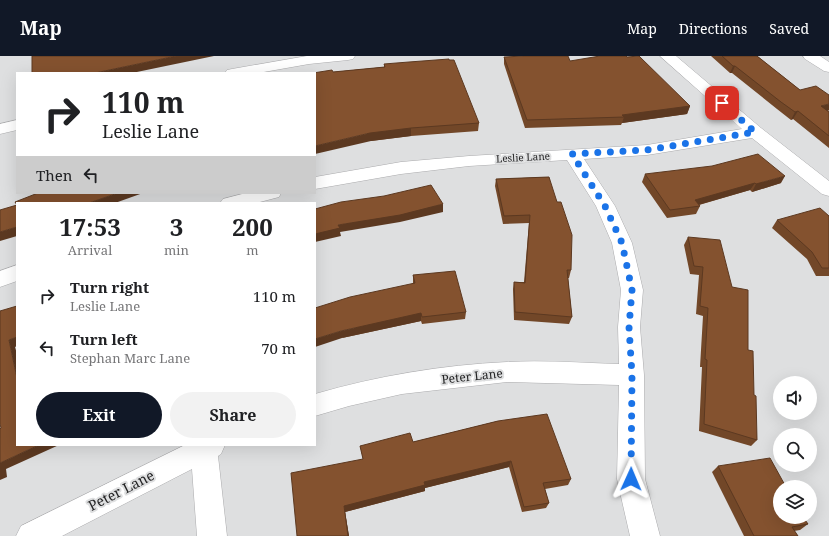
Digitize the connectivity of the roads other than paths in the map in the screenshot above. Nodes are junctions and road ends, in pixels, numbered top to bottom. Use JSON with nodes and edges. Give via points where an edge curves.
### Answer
{"nodes":[{"id":1,"x":348,"y":56,"type":"edge"},
{"id":2,"x":667,"y":56,"type":"edge"},
{"id":3,"x":810,"y":56,"type":"edge"},
{"id":4,"x":829,"y":68,"type":"edge"},
{"id":5,"x":238,"y":72,"type":"edge"},
{"id":6,"x":16,"y":125,"type":"edge"},
{"id":7,"x":0,"y":129,"type":"edge"},
{"id":8,"x":755,"y":132,"type":"junction"},
{"id":9,"x":572,"y":154,"type":"junction"},
{"id":10,"x":316,"y":183,"type":"edge"},
{"id":11,"x":829,"y":190,"type":"edge"},
{"id":12,"x":268,"y":194,"type":"edge"},
{"id":13,"x":234,"y":202,"type":"edge"},
{"id":14,"x":16,"y":273,"type":"edge"},
{"id":15,"x":0,"y":279,"type":"edge"},
{"id":16,"x":632,"y":375,"type":"junction"},
{"id":17,"x":316,"y":405,"type":"edge"},
{"id":18,"x":208,"y":447,"type":"edge"},
{"id":19,"x":31,"y":536,"type":"edge"},
{"id":20,"x":212,"y":536,"type":"edge"},
{"id":21,"x":645,"y":536,"type":"edge"}],
"edges":[{"from":1,"to":5,"type":"street"},
{"from":2,"to":8,"type":"street"},
{"from":3,"to":4,"type":"street"},
{"from":6,"to":7,"type":"street"},
{"from":8,"to":9,"type":"street","name":"Leslie Lane","via":[[647,150]]},
{"from":8,"to":11,"type":"street"},
{"from":9,"to":10,"type":"street","name":"Leslie Lane","via":[[409,167]]},
{"from":9,"to":16,"type":"street","via":[[605,206],[622,243],[632,290],[629,327]]},
{"from":12,"to":13,"type":"street"},
{"from":14,"to":15,"type":"street"},
{"from":16,"to":17,"type":"street","name":"Peter Lane","via":[[507,372],[402,383]]},
{"from":16,"to":21,"type":"street","via":[[631,479]]},
{"from":18,"to":19,"type":"street","name":"Peter Lane"},
{"from":18,"to":20,"type":"street"}]}
